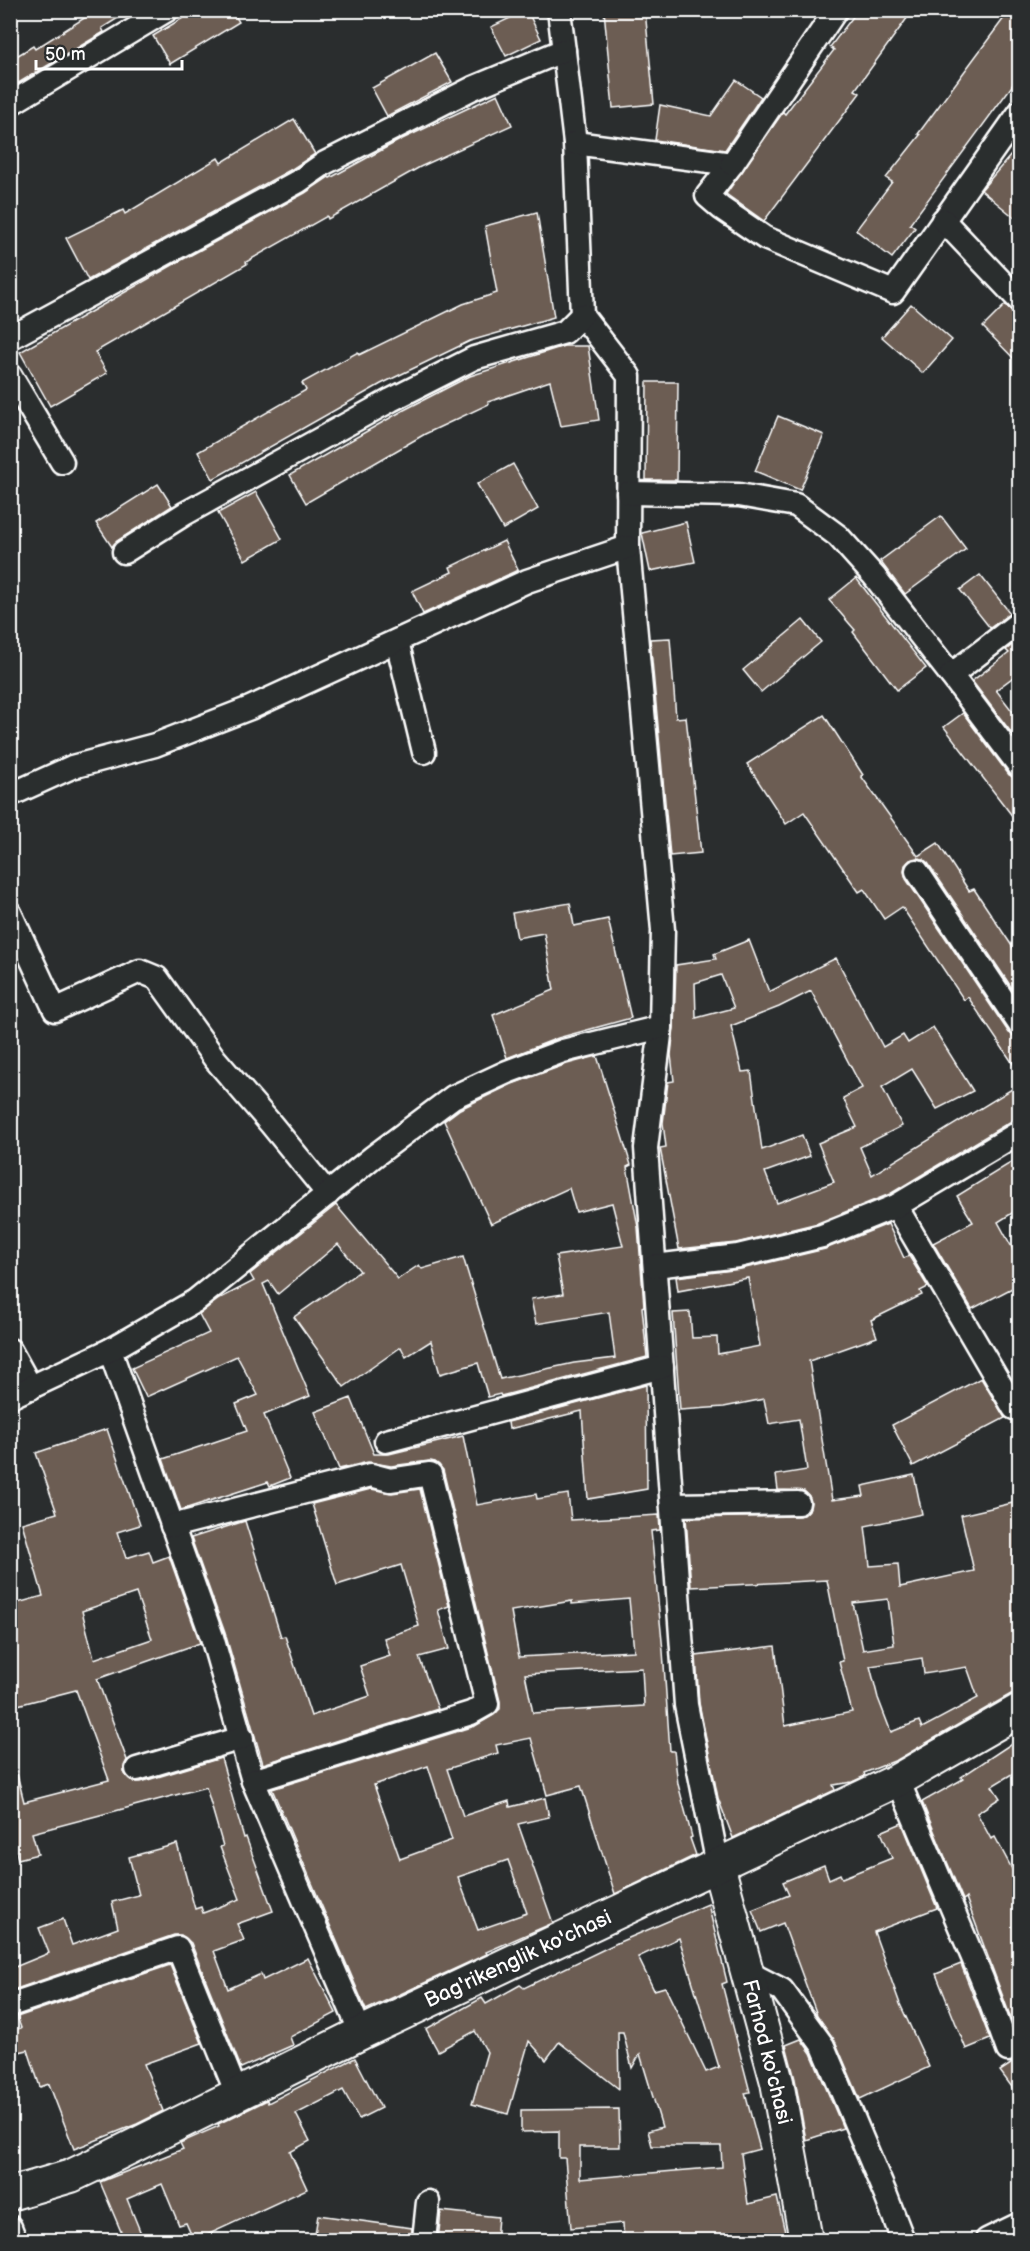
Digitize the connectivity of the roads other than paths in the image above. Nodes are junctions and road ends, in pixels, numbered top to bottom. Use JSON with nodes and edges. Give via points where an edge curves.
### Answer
{"nodes":[{"id":1,"x":167,"y":10,"type":"edge"},
{"id":2,"x":559,"y":10,"type":"edge"},
{"id":3,"x":836,"y":10,"type":"edge"},
{"id":4,"x":564,"y":50,"type":"junction"},
{"id":5,"x":10,"y":104,"type":"edge"},
{"id":6,"x":1020,"y":112,"type":"edge"},
{"id":7,"x":575,"y":143,"type":"junction"},
{"id":8,"x":732,"y":164,"type":"junction"},
{"id":9,"x":943,"y":220,"type":"junction"},
{"id":10,"x":1020,"y":300,"type":"edge"},
{"id":11,"x":582,"y":315,"type":"junction"},
{"id":12,"x":10,"y":338,"type":"edge"},
{"id":13,"x":10,"y":375,"type":"edge"},
{"id":14,"x":62,"y":462,"type":"dead end"},
{"id":15,"x":628,"y":493,"type":"junction"},
{"id":16,"x":628,"y":547,"type":"junction"},
{"id":17,"x":124,"y":552,"type":"dead end"},
{"id":18,"x":1020,"y":622,"type":"edge"},
{"id":19,"x":397,"y":641,"type":"junction"},
{"id":20,"x":951,"y":675,"type":"junction"},
{"id":21,"x":424,"y":752,"type":"dead end"},
{"id":22,"x":1020,"y":767,"type":"edge"},
{"id":23,"x":10,"y":795,"type":"edge"},
{"id":24,"x":917,"y":871,"type":"dead end"},
{"id":25,"x":11,"y":915,"type":"edge"},
{"id":26,"x":1020,"y":1025,"type":"edge"},
{"id":27,"x":661,"y":1027,"type":"junction"},
{"id":28,"x":1020,"y":1132,"type":"edge"},
{"id":29,"x":328,"y":1194,"type":"junction"},
{"id":30,"x":896,"y":1206,"type":"junction"},
{"id":31,"x":655,"y":1266,"type":"junction"},
{"id":32,"x":10,"y":1350,"type":"edge"},
{"id":33,"x":110,"y":1350,"type":"junction"},
{"id":34,"x":662,"y":1367,"type":"junction"},
{"id":35,"x":31,"y":1388,"type":"junction"},
{"id":36,"x":10,"y":1397,"type":"edge"},
{"id":37,"x":1014,"y":1408,"type":"dead end"},
{"id":38,"x":386,"y":1441,"type":"dead end"},
{"id":39,"x":798,"y":1503,"type":"dead end"},
{"id":40,"x":672,"y":1505,"type":"junction"},
{"id":41,"x":172,"y":1526,"type":"junction"},
{"id":42,"x":1020,"y":1710,"type":"edge"},
{"id":43,"x":242,"y":1738,"type":"junction"},
{"id":44,"x":137,"y":1768,"type":"dead end"},
{"id":45,"x":898,"y":1780,"type":"junction"},
{"id":46,"x":253,"y":1781,"type":"junction"},
{"id":47,"x":718,"y":1865,"type":"junction"},
{"id":48,"x":747,"y":1972,"type":"junction"},
{"id":49,"x":10,"y":2005,"type":"edge"},
{"id":50,"x":361,"y":2033,"type":"junction"},
{"id":51,"x":1020,"y":2039,"type":"edge"},
{"id":52,"x":237,"y":2094,"type":"junction"},
{"id":53,"x":10,"y":2194,"type":"edge"},
{"id":54,"x":428,"y":2202,"type":"dead end"},
{"id":55,"x":1020,"y":2224,"type":"edge"},
{"id":56,"x":10,"y":2227,"type":"edge"},
{"id":57,"x":15,"y":2241,"type":"edge"},
{"id":58,"x":424,"y":2241,"type":"edge"},
{"id":59,"x":806,"y":2241,"type":"edge"},
{"id":60,"x":903,"y":2241,"type":"edge"},
{"id":61,"x":987,"y":2241,"type":"edge"}],
"edges":[{"from":1,"to":5,"type":"street"},
{"from":2,"to":4,"type":"street"},
{"from":3,"to":8,"type":"street"},
{"from":4,"to":7,"type":"street"},
{"from":4,"to":12,"type":"street","via":[[473,88],[325,163],[299,181]]},
{"from":6,"to":9,"type":"street"},
{"from":7,"to":8,"type":"street"},
{"from":7,"to":11,"type":"street"},
{"from":8,"to":9,"type":"street","via":[[707,196],[721,208],[765,238],[893,292]]},
{"from":9,"to":10,"type":"street"},
{"from":11,"to":15,"type":"street","via":[[629,376]]},
{"from":11,"to":17,"type":"street","via":[[565,332],[474,358],[391,399],[186,513]]},
{"from":13,"to":14,"type":"street"},
{"from":15,"to":16,"type":"street"},
{"from":15,"to":20,"type":"street","via":[[739,495],[796,505],[838,536]]},
{"from":16,"to":19,"type":"street","via":[[527,581]]},
{"from":16,"to":27,"type":"street","via":[[663,930]]},
{"from":18,"to":20,"type":"street"},
{"from":19,"to":21,"type":"street"},
{"from":19,"to":23,"type":"street","via":[[239,712],[155,745],[72,768]]},
{"from":20,"to":22,"type":"street"},
{"from":24,"to":26,"type":"street"},
{"from":25,"to":29,"type":"street","via":[[56,1010],[140,971],[157,978],[214,1059]]},
{"from":27,"to":29,"type":"street","via":[[563,1051],[453,1097]]},
{"from":27,"to":31,"type":"street","via":[[646,1148]]},
{"from":28,"to":30,"type":"street"},
{"from":29,"to":33,"type":"street","via":[[195,1301]]},
{"from":30,"to":31,"type":"street","via":[[822,1236],[738,1256]]},
{"from":30,"to":37,"type":"street"},
{"from":31,"to":34,"type":"street"},
{"from":32,"to":35,"type":"street"},
{"from":33,"to":35,"type":"street"},
{"from":33,"to":41,"type":"street"},
{"from":34,"to":38,"type":"street"},
{"from":34,"to":40,"type":"street"},
{"from":35,"to":36,"type":"street"},
{"from":39,"to":40,"type":"street"},
{"from":40,"to":47,"type":"street","via":[[686,1705]]},
{"from":41,"to":43,"type":"street","via":[[212,1637]]},
{"from":41,"to":46,"type":"street","via":[[371,1475],[390,1480],[430,1474],[487,1704],[471,1713]]},
{"from":42,"to":45,"type":"main road","name":"Bag'rikenglik ko'chasi"},
{"from":43,"to":44,"type":"street"},
{"from":43,"to":46,"type":"street"},
{"from":45,"to":47,"type":"main road","name":"Bag'rikenglik ko'chasi"},
{"from":45,"to":51,"type":"street","via":[[982,1978],[1008,2050]]},
{"from":46,"to":50,"type":"street"},
{"from":47,"to":48,"type":"main road","name":"Farhod ko'chasi"},
{"from":47,"to":50,"type":"main road","name":"Bag'rikenglik ko'chasi"},
{"from":48,"to":59,"type":"main road","name":"Farhod ko'chasi","via":[[777,2082]]},
{"from":48,"to":60,"type":"street","via":[[782,1990],[823,2046]]},
{"from":49,"to":52,"type":"street","via":[[178,1947]]},
{"from":50,"to":52,"type":"main road","name":"Bag'rikenglik ko'chasi"},
{"from":52,"to":53,"type":"main road","name":"Bag'rikenglik ko'chasi","via":[[71,2175]]},
{"from":54,"to":58,"type":"street"},
{"from":55,"to":61,"type":"street"},
{"from":56,"to":57,"type":"street"}]}
